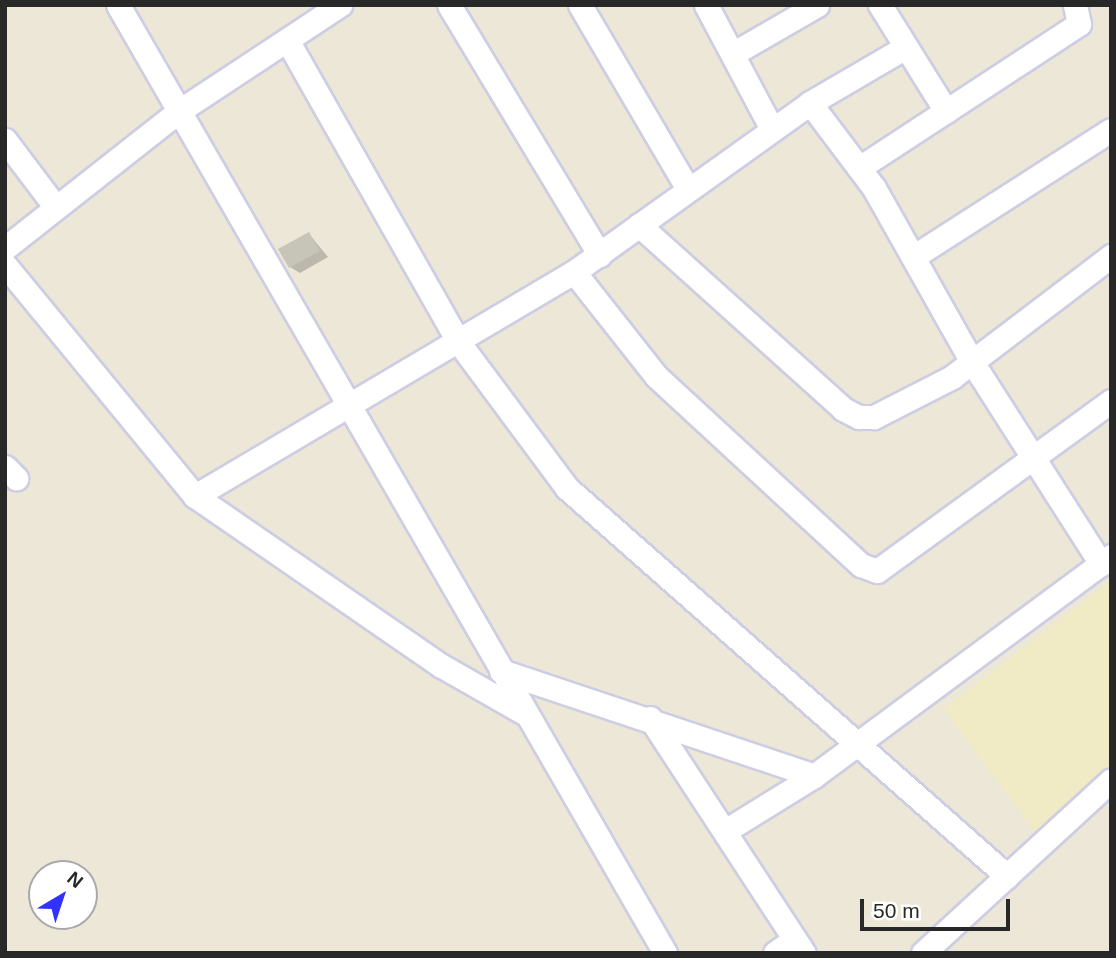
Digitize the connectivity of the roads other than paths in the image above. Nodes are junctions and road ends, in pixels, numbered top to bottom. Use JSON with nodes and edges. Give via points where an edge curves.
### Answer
{"nodes":[{"id":1,"x":118,"y":5,"type":"edge"},
{"id":2,"x":340,"y":5,"type":"edge"},
{"id":3,"x":449,"y":5,"type":"edge"},
{"id":4,"x":580,"y":5,"type":"edge"},
{"id":5,"x":706,"y":5,"type":"edge"},
{"id":6,"x":817,"y":5,"type":"edge"},
{"id":7,"x":880,"y":5,"type":"edge"},
{"id":8,"x":1075,"y":5,"type":"edge"},
{"id":9,"x":307,"y":15,"type":"edge"},
{"id":10,"x":287,"y":40,"type":"junction"},
{"id":11,"x":906,"y":47,"type":"junction"},
{"id":12,"x":734,"y":53,"type":"junction"},
{"id":13,"x":810,"y":103,"type":"junction"},
{"id":14,"x":179,"y":111,"type":"junction"},
{"id":15,"x":946,"y":111,"type":"junction"},
{"id":16,"x":772,"y":129,"type":"junction"},
{"id":17,"x":1111,"y":130,"type":"edge"},
{"id":18,"x":5,"y":140,"type":"edge"},
{"id":19,"x":859,"y":168,"type":"junction"},
{"id":20,"x":688,"y":189,"type":"junction"},
{"id":21,"x":54,"y":205,"type":"junction"},
{"id":22,"x":639,"y":225,"type":"junction"},
{"id":23,"x":5,"y":248,"type":"edge"},
{"id":24,"x":600,"y":255,"type":"junction"},
{"id":25,"x":1111,"y":256,"type":"edge"},
{"id":26,"x":913,"y":257,"type":"junction"},
{"id":27,"x":5,"y":265,"type":"edge"},
{"id":28,"x":575,"y":272,"type":"junction"},
{"id":29,"x":460,"y":344,"type":"junction"},
{"id":30,"x":972,"y":362,"type":"junction"},
{"id":31,"x":1111,"y":401,"type":"edge"},
{"id":32,"x":351,"y":407,"type":"junction"},
{"id":33,"x":1032,"y":460,"type":"junction"},
{"id":34,"x":195,"y":496,"type":"junction"},
{"id":35,"x":1106,"y":560,"type":"edge"},
{"id":36,"x":501,"y":671,"type":"junction"},
{"id":37,"x":526,"y":714,"type":"junction"},
{"id":38,"x":650,"y":718,"type":"junction"},
{"id":39,"x":853,"y":743,"type":"junction"},
{"id":40,"x":814,"y":776,"type":"junction"},
{"id":41,"x":1111,"y":780,"type":"edge"},
{"id":42,"x":724,"y":831,"type":"junction"},
{"id":43,"x":1007,"y":876,"type":"junction"},
{"id":44,"x":799,"y":946,"type":"edge"},
{"id":45,"x":665,"y":953,"type":"edge"},
{"id":46,"x":775,"y":953,"type":"edge"},
{"id":47,"x":923,"y":953,"type":"edge"}],
"edges":[{"from":1,"to":14,"type":"street"},
{"from":2,"to":9,"type":"street"},
{"from":3,"to":24,"type":"street"},
{"from":4,"to":20,"type":"street"},
{"from":5,"to":12,"type":"street"},
{"from":6,"to":12,"type":"street"},
{"from":7,"to":11,"type":"street"},
{"from":8,"to":15,"type":"street","via":[[1079,24]]},
{"from":9,"to":10,"type":"street"},
{"from":10,"to":14,"type":"street"},
{"from":10,"to":29,"type":"street"},
{"from":11,"to":13,"type":"street"},
{"from":11,"to":15,"type":"street"},
{"from":12,"to":16,"type":"street"},
{"from":13,"to":16,"type":"street"},
{"from":13,"to":19,"type":"street"},
{"from":14,"to":21,"type":"street"},
{"from":14,"to":32,"type":"street"},
{"from":15,"to":19,"type":"street"},
{"from":16,"to":20,"type":"street"},
{"from":17,"to":26,"type":"street"},
{"from":18,"to":21,"type":"street"},
{"from":19,"to":26,"type":"street"},
{"from":20,"to":22,"type":"street"},
{"from":21,"to":23,"type":"street"},
{"from":22,"to":24,"type":"street"},
{"from":22,"to":30,"type":"street","via":[[859,417],[874,417]]},
{"from":24,"to":28,"type":"street"},
{"from":25,"to":30,"type":"street"},
{"from":26,"to":30,"type":"street"},
{"from":27,"to":34,"type":"street"},
{"from":28,"to":29,"type":"street"},
{"from":28,"to":33,"type":"street","via":[[656,376],[861,565],[885,569]]},
{"from":29,"to":32,"type":"street"},
{"from":29,"to":39,"type":"street","via":[[567,488]]},
{"from":30,"to":33,"type":"street"},
{"from":31,"to":33,"type":"street"},
{"from":32,"to":34,"type":"street"},
{"from":32,"to":36,"type":"street"},
{"from":33,"to":35,"type":"street"},
{"from":34,"to":37,"type":"street","via":[[440,665]]},
{"from":35,"to":39,"type":"street"},
{"from":36,"to":37,"type":"street"},
{"from":36,"to":38,"type":"street"},
{"from":37,"to":45,"type":"street"},
{"from":38,"to":40,"type":"street"},
{"from":38,"to":42,"type":"street"},
{"from":39,"to":40,"type":"street"},
{"from":39,"to":43,"type":"street"},
{"from":40,"to":42,"type":"street"},
{"from":41,"to":43,"type":"street"},
{"from":42,"to":44,"type":"street"},
{"from":43,"to":47,"type":"street"},
{"from":44,"to":46,"type":"street"}]}
